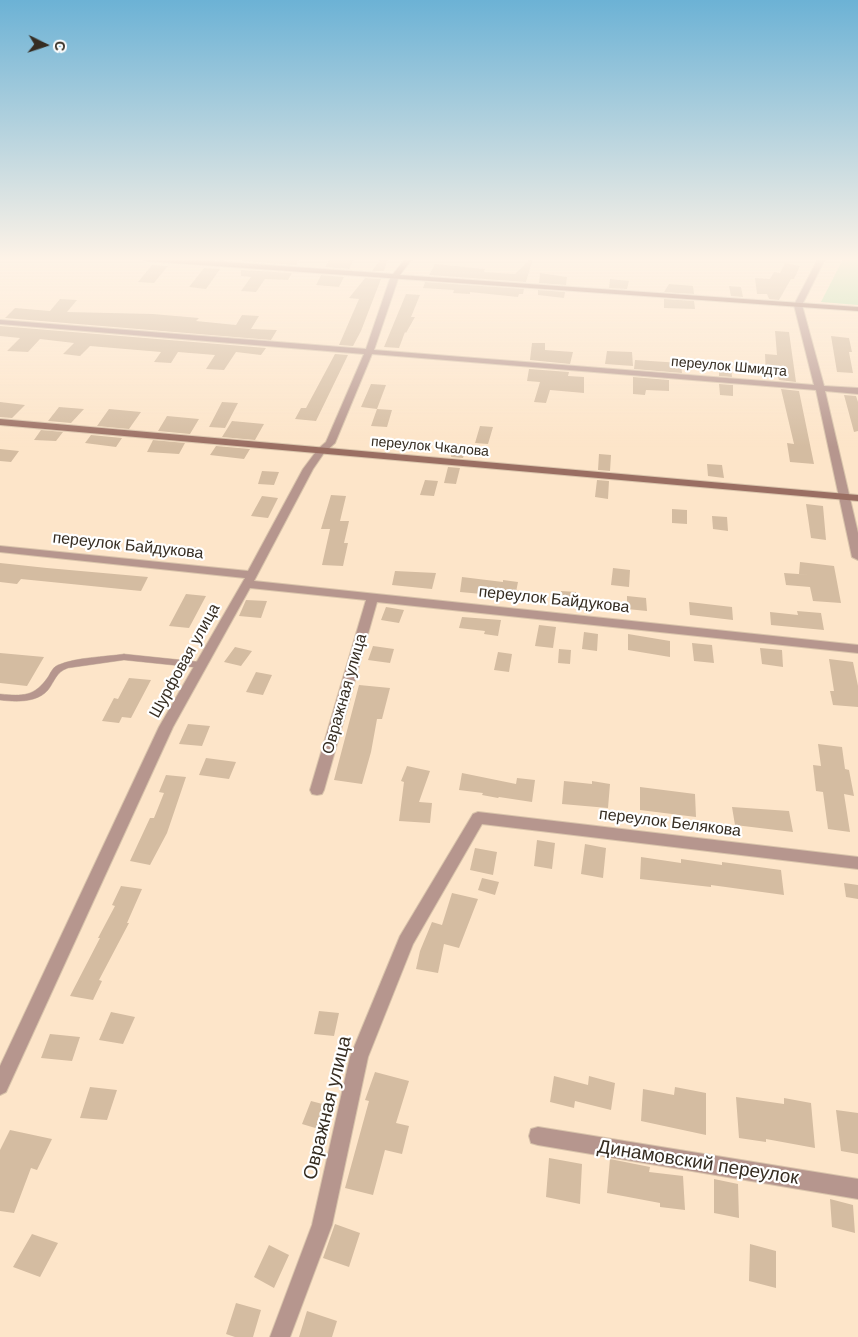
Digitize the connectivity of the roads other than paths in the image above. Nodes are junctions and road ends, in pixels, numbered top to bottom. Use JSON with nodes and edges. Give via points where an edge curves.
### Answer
{"nodes":[{"id":1,"x":380,"y":321,"type":"edge"},
{"id":2,"x":802,"y":321,"type":"edge"},
{"id":3,"x":0,"y":322,"type":"edge"},
{"id":4,"x":369,"y":351,"type":"junction"},
{"id":5,"x":820,"y":388,"type":"junction"},
{"id":6,"x":858,"y":392,"type":"edge"},
{"id":7,"x":0,"y":422,"type":"edge"},
{"id":8,"x":321,"y":451,"type":"junction"},
{"id":9,"x":844,"y":497,"type":"junction"},
{"id":10,"x":858,"y":498,"type":"edge"},
{"id":11,"x":0,"y":549,"type":"edge"},
{"id":12,"x":858,"y":557,"type":"edge"},
{"id":13,"x":249,"y":580,"type":"junction"},
{"id":14,"x":373,"y":597,"type":"junction"},
{"id":15,"x":858,"y":649,"type":"edge"},
{"id":16,"x":201,"y":665,"type":"junction"},
{"id":17,"x":0,"y":697,"type":"edge"},
{"id":18,"x":318,"y":790,"type":"dead end"},
{"id":19,"x":478,"y":818,"type":"joint"},
{"id":20,"x":858,"y":863,"type":"edge"},
{"id":21,"x":0,"y":1086,"type":"edge"},
{"id":22,"x":538,"y":1136,"type":"dead end"},
{"id":23,"x":858,"y":1189,"type":"edge"},
{"id":24,"x":280,"y":1337,"type":"edge"}],
"edges":[{"from":1,"to":4,"type":"street","name":"Шурфовая улица"},
{"from":2,"to":5,"type":"street"},
{"from":3,"to":4,"type":"street","name":"переулок Шмидта"},
{"from":4,"to":5,"type":"street","name":"переулок Шмидта"},
{"from":4,"to":8,"type":"street","name":"Шурфовая улица","via":[[330,443]]},
{"from":5,"to":6,"type":"street","name":"переулок Шмидта"},
{"from":5,"to":9,"type":"street"},
{"from":7,"to":8,"type":"street","name":"переулок Чкалова"},
{"from":8,"to":9,"type":"street","name":"переулок Чкалова"},
{"from":8,"to":13,"type":"street","name":"Шурфовая улица","via":[[308,469]]},
{"from":9,"to":10,"type":"street","name":"переулок Чкалова"},
{"from":9,"to":12,"type":"street"},
{"from":11,"to":13,"type":"street","name":"переулок Байдукова"},
{"from":13,"to":14,"type":"street","name":"переулок Байдукова"},
{"from":13,"to":16,"type":"street","name":"Шурфовая улица"},
{"from":14,"to":15,"type":"street","name":"переулок Байдукова"},
{"from":14,"to":18,"type":"street","name":"Овражная улица"},
{"from":16,"to":17,"type":"lane","via":[[124,657],[68,665],[54,672],[38,694],[18,699]]},
{"from":16,"to":21,"type":"street","name":"Шурфовая улица","via":[[166,728]]},
{"from":19,"to":20,"type":"street","name":"переулок Белякова"},
{"from":19,"to":24,"type":"street","name":"Овражная улица","via":[[406,942],[359,1057],[322,1225]]},
{"from":22,"to":23,"type":"street","name":"Динамовский переулок"}]}
